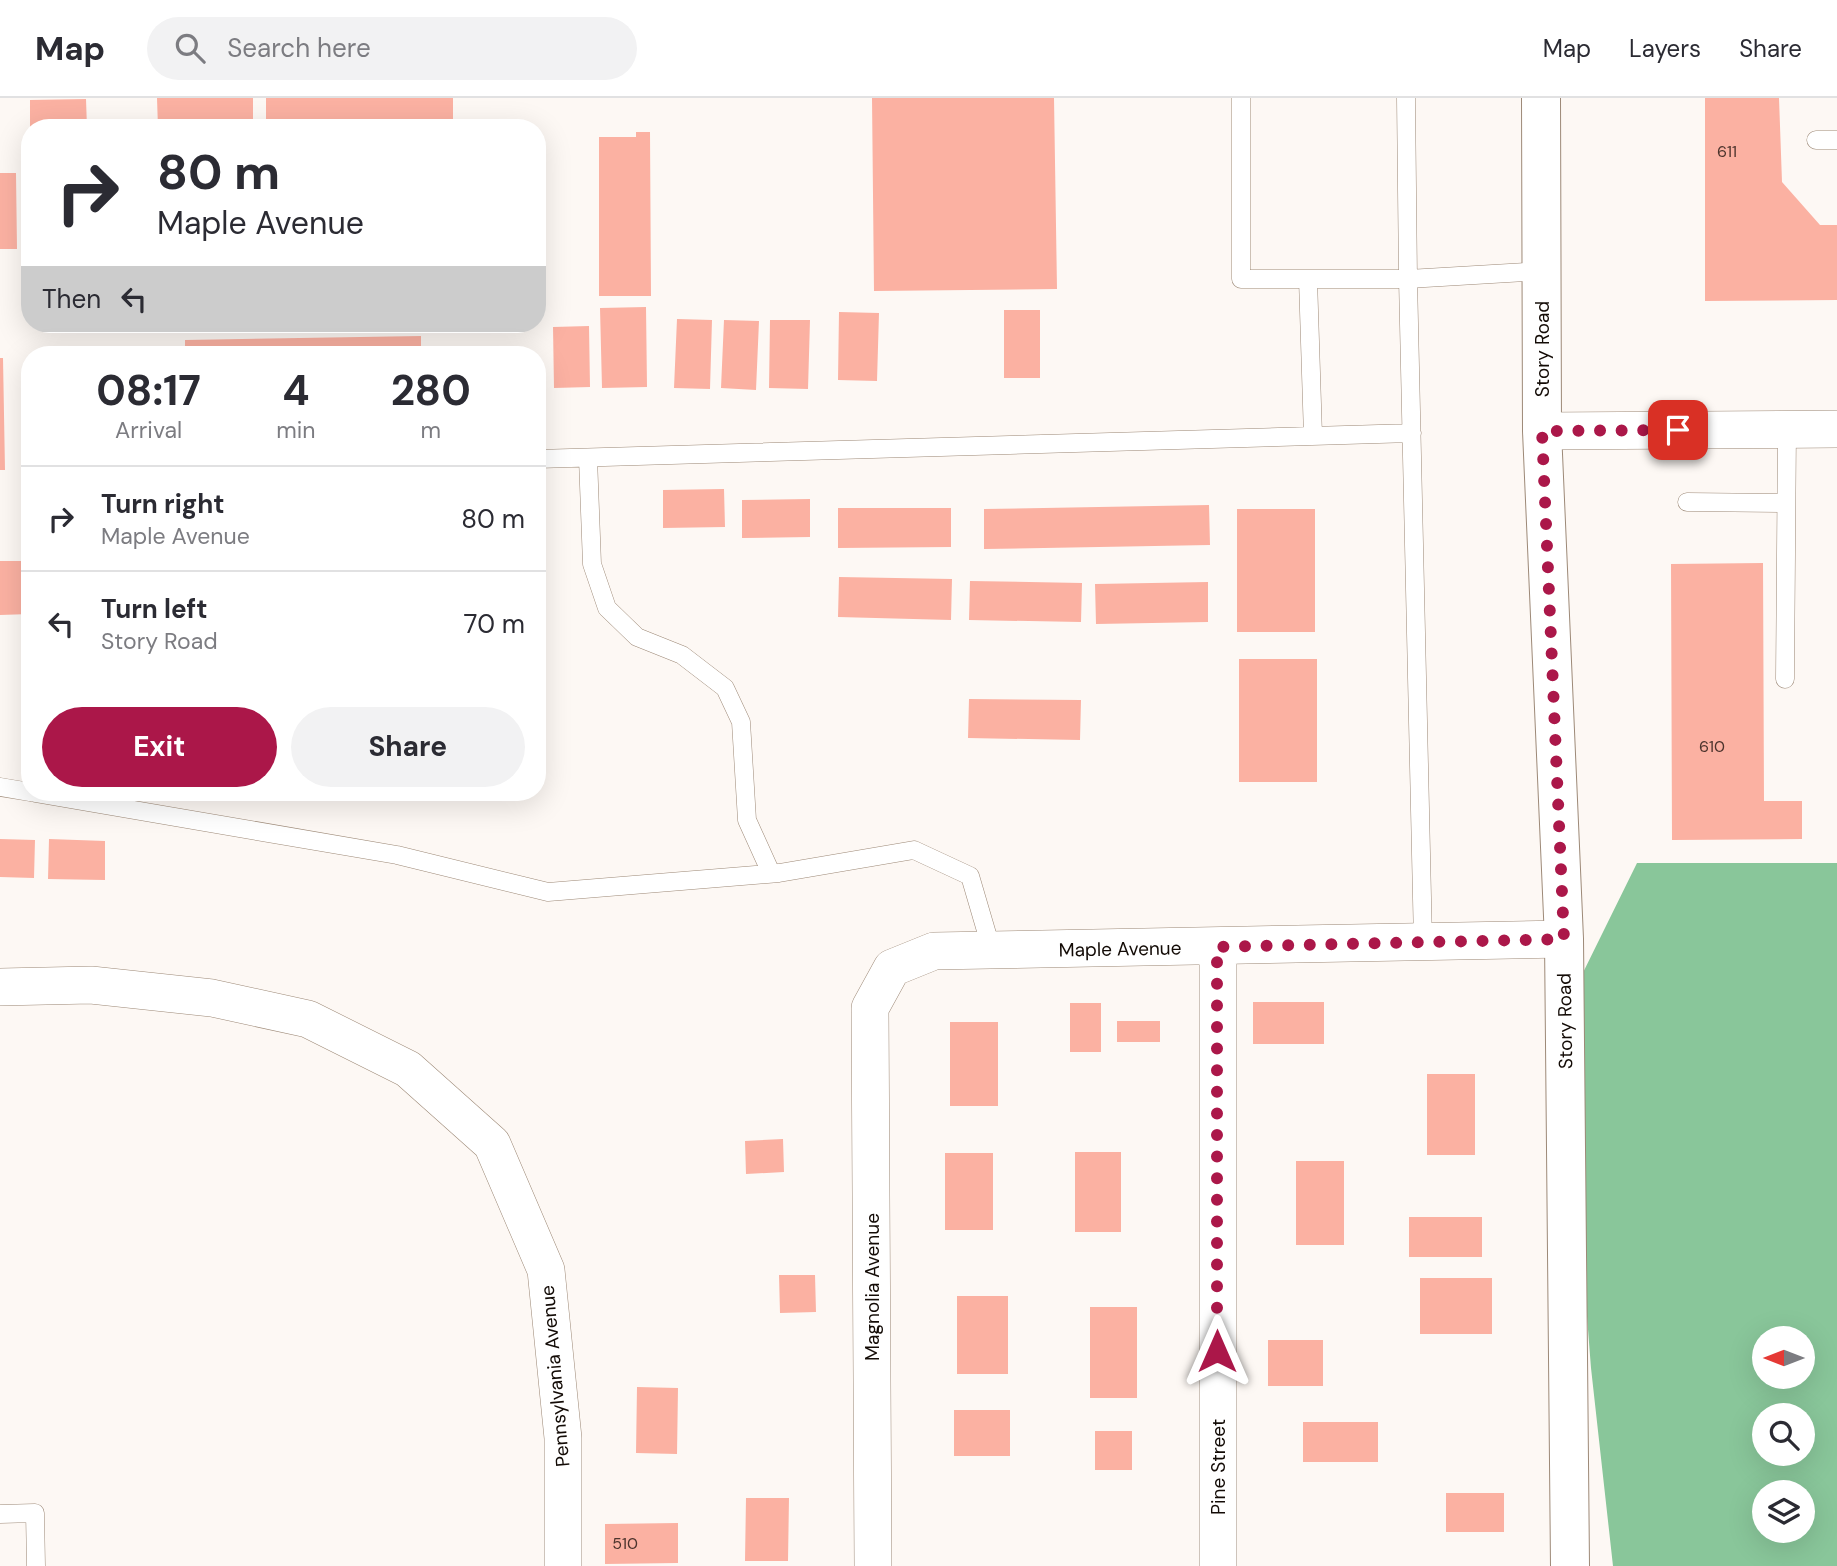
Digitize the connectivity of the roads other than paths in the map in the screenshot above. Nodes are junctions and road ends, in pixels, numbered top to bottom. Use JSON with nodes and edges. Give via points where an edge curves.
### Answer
{"nodes":[{"id":1,"x":1241,"y":98,"type":"edge"},
{"id":2,"x":1406,"y":98,"type":"edge"},
{"id":3,"x":1541,"y":98,"type":"edge"},
{"id":4,"x":1816,"y":140,"type":"dead end"},
{"id":5,"x":1837,"y":140,"type":"edge"},
{"id":6,"x":1541,"y":271,"type":"junction"},
{"id":7,"x":1308,"y":279,"type":"junction"},
{"id":8,"x":1408,"y":279,"type":"junction"},
{"id":9,"x":1787,"y":429,"type":"junction"},
{"id":10,"x":1837,"y":429,"type":"edge"},
{"id":11,"x":1542,"y":431,"type":"junction"},
{"id":12,"x":1412,"y":433,"type":"junction"},
{"id":13,"x":1313,"y":436,"type":"junction"},
{"id":14,"x":587,"y":457,"type":"junction"},
{"id":15,"x":546,"y":459,"type":"edge"},
{"id":16,"x":1687,"y":502,"type":"dead end"},
{"id":17,"x":1786,"y":503,"type":"junction"},
{"id":18,"x":1785,"y":679,"type":"dead end"},
{"id":19,"x":0,"y":787,"type":"edge"},
{"id":20,"x":21,"y":790,"type":"edge"},
{"id":21,"x":82,"y":801,"type":"edge"},
{"id":22,"x":771,"y":873,"type":"junction"},
{"id":23,"x":1564,"y":939,"type":"junction"},
{"id":24,"x":1423,"y":942,"type":"junction"},
{"id":25,"x":1217,"y":947,"type":"junction"},
{"id":26,"x":992,"y":951,"type":"junction"},
{"id":27,"x":0,"y":987,"type":"edge"},
{"id":28,"x":870,"y":1008,"type":"joint"},
{"id":29,"x":0,"y":1514,"type":"edge"},
{"id":30,"x":36,"y":1566,"type":"edge"},
{"id":31,"x":563,"y":1566,"type":"edge"},
{"id":32,"x":873,"y":1566,"type":"edge"},
{"id":33,"x":1217,"y":1566,"type":"edge"},
{"id":34,"x":1570,"y":1566,"type":"edge"}],
"edges":[{"from":1,"to":7,"type":"lane","via":[[1241,279]]},
{"from":2,"to":8,"type":"lane"},
{"from":3,"to":6,"type":"street","name":"Story Road"},
{"from":4,"to":5,"type":"lane"},
{"from":6,"to":8,"type":"lane"},
{"from":6,"to":11,"type":"street","name":"Story Road"},
{"from":7,"to":8,"type":"lane"},
{"from":7,"to":13,"type":"lane"},
{"from":8,"to":12,"type":"lane"},
{"from":9,"to":10,"type":"street"},
{"from":9,"to":11,"type":"street"},
{"from":9,"to":17,"type":"lane"},
{"from":11,"to":23,"type":"street","name":"Story Road"},
{"from":12,"to":13,"type":"lane"},
{"from":12,"to":24,"type":"lane"},
{"from":13,"to":14,"type":"lane"},
{"from":14,"to":15,"type":"lane"},
{"from":14,"to":22,"type":"lane","via":[[592,564],[607,608],[637,637],[682,655],[725,688],[741,722],[747,820]]},
{"from":16,"to":17,"type":"lane"},
{"from":17,"to":18,"type":"lane"},
{"from":19,"to":20,"type":"lane"},
{"from":21,"to":22,"type":"lane","via":[[397,855],[548,891]]},
{"from":22,"to":26,"type":"lane","via":[[914,850],[970,876]]},
{"from":23,"to":24,"type":"street","name":"Maple Avenue"},
{"from":23,"to":34,"type":"street","name":"Story Road"},
{"from":24,"to":25,"type":"street","name":"Maple Avenue"},
{"from":25,"to":26,"type":"street","name":"Maple Avenue"},
{"from":25,"to":33,"type":"street","name":"Pine Street"},
{"from":26,"to":28,"type":"street","name":"Maple Avenue","via":[[934,951],[892,968]]},
{"from":27,"to":31,"type":"street","name":"Pennsylvania Avenue","via":[[91,985],[212,998],[308,1018],[408,1069],[492,1144],[546,1270],[563,1438]]},
{"from":28,"to":32,"type":"street","name":"Magnolia Avenue"},
{"from":29,"to":30,"type":"lane","via":[[35,1513]]}]}
